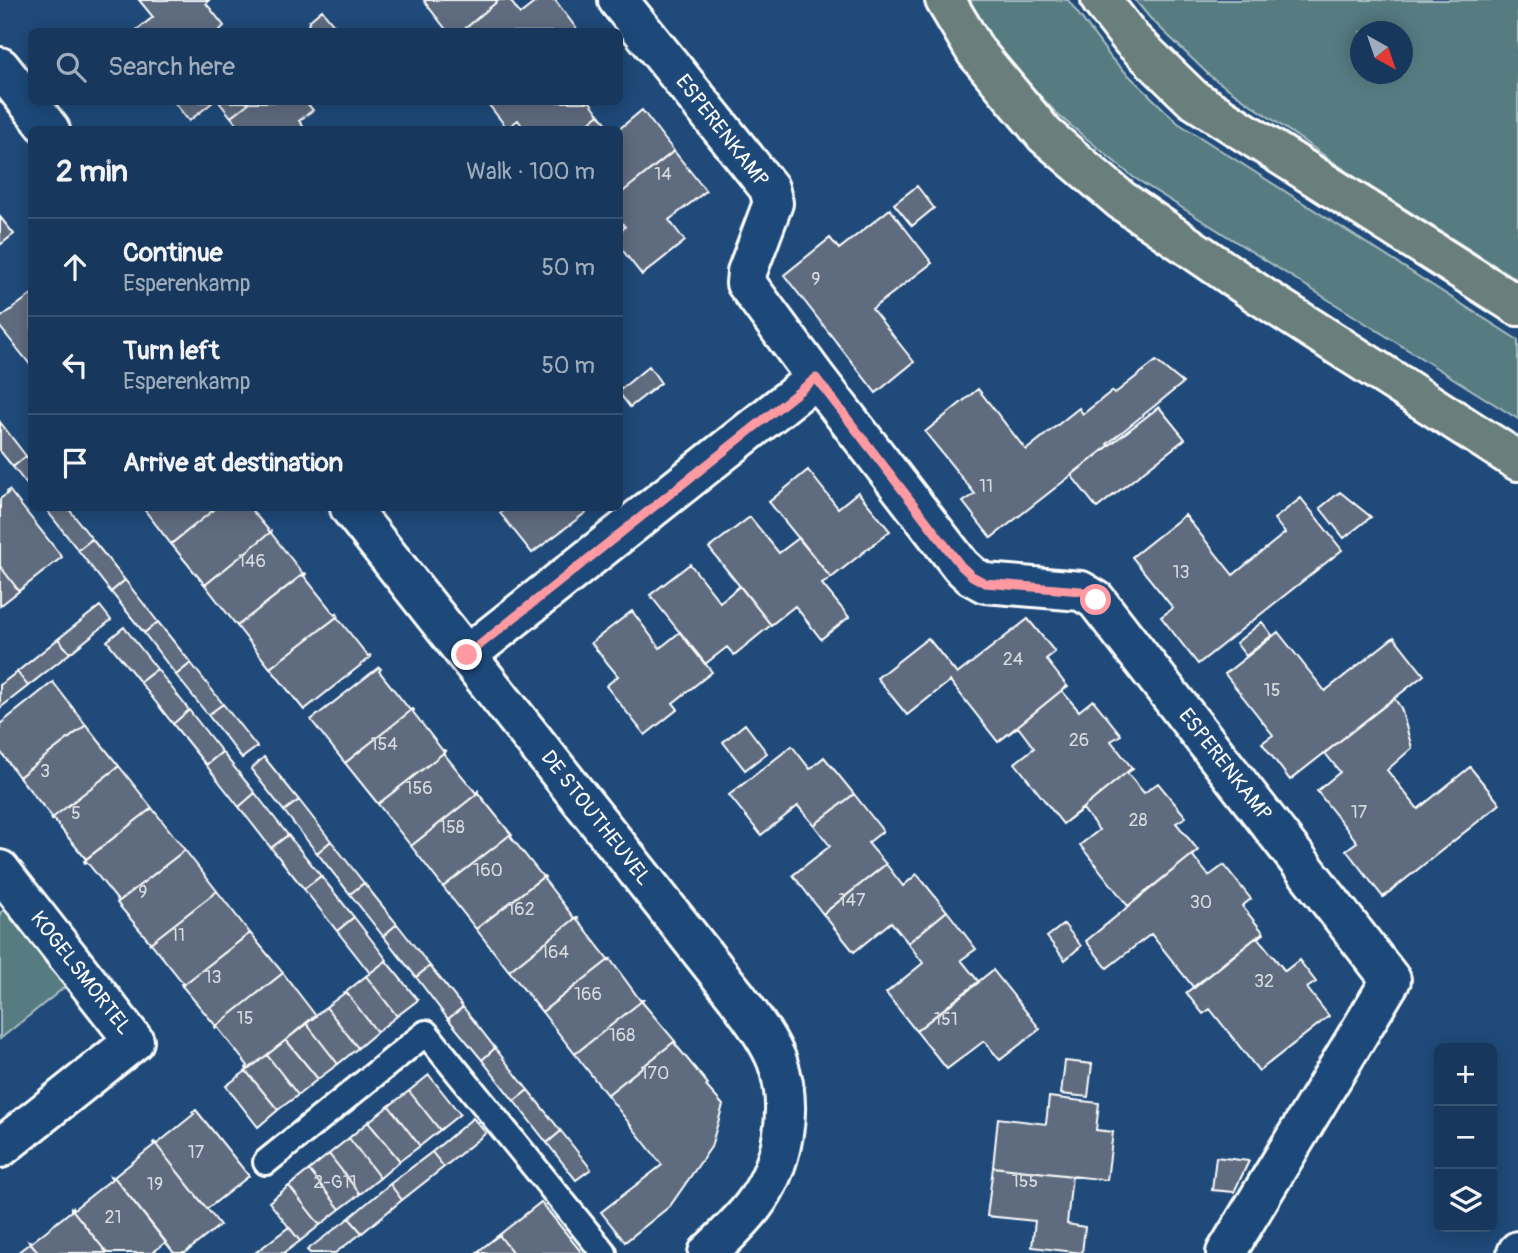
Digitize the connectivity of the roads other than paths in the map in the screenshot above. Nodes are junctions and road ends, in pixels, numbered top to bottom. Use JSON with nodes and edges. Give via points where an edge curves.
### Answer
{"nodes":[{"id":1,"x":618,"y":0,"type":"edge"},
{"id":2,"x":945,"y":0,"type":"edge"},
{"id":3,"x":1101,"y":0,"type":"edge"},
{"id":4,"x":0,"y":67,"type":"edge"},
{"id":5,"x":28,"y":102,"type":"edge"},
{"id":6,"x":30,"y":105,"type":"edge"},
{"id":7,"x":47,"y":126,"type":"edge"},
{"id":8,"x":1518,"y":306,"type":"edge"},
{"id":9,"x":816,"y":378,"type":"junction"},
{"id":10,"x":1518,"y":461,"type":"edge"},
{"id":11,"x":351,"y":511,"type":"edge"},
{"id":12,"x":467,"y":655,"type":"junction"},
{"id":13,"x":0,"y":870,"type":"edge"},
{"id":14,"x":0,"y":1148,"type":"edge"},
{"id":15,"x":266,"y":1162,"type":"dead end"},
{"id":16,"x":604,"y":1253,"type":"edge"},
{"id":17,"x":708,"y":1253,"type":"edge"},
{"id":18,"x":1226,"y":1253,"type":"edge"}],
"edges":[{"from":1,"to":9,"type":"street","name":"ESPERENKAMP","via":[[769,188],[773,203],[746,283]]},
{"from":2,"to":10,"type":"main road","via":[[976,52],[1045,135],[1121,200]]},
{"from":3,"to":8,"type":"main road","via":[[1132,40],[1193,99]]},
{"from":4,"to":5,"type":"street"},
{"from":6,"to":7,"type":"street"},
{"from":9,"to":12,"type":"street"},
{"from":9,"to":18,"type":"street","name":"ESPERENKAMP","via":[[972,576],[985,583],[1081,591],[1096,600],[1391,980]]},
{"from":11,"to":12,"type":"street","name":"DE STOUTHEUVEL"},
{"from":12,"to":17,"type":"street","name":"DE STOUTHEUVEL","via":[[737,997],[777,1061],[785,1119],[779,1152],[755,1204]]},
{"from":13,"to":14,"type":"street","name":"KOGELSMORTEL","via":[[134,1041]]},
{"from":15,"to":16,"type":"lane","via":[[426,1032]]}]}
